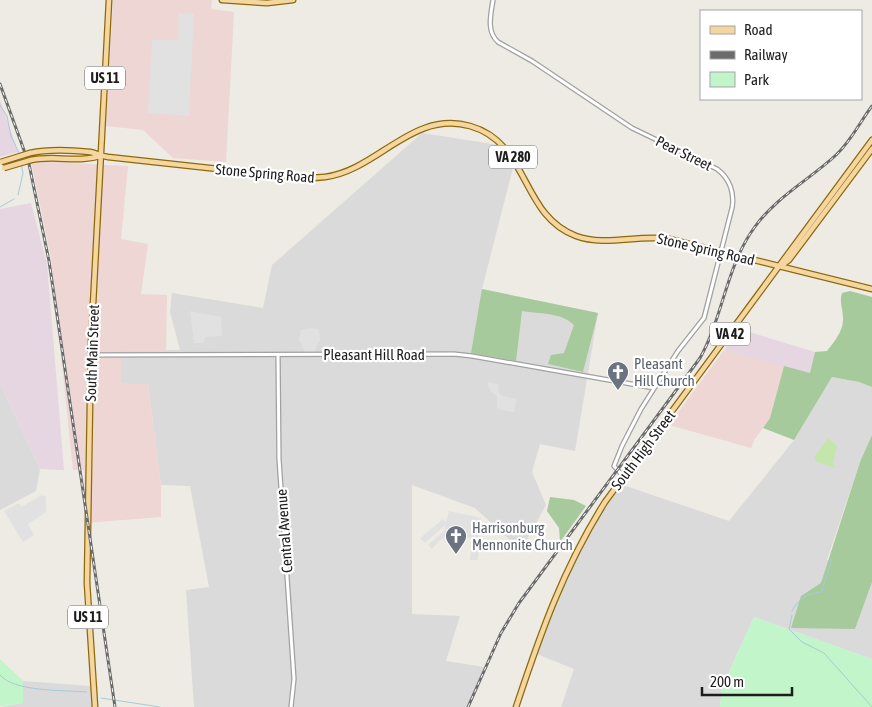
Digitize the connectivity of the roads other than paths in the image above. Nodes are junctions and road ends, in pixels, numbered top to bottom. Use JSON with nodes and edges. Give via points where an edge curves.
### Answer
{"nodes":[{"id":1,"x":109,"y":0,"type":"edge"},
{"id":2,"x":222,"y":0,"type":"edge"},
{"id":3,"x":293,"y":0,"type":"edge"},
{"id":4,"x":493,"y":0,"type":"edge"},
{"id":5,"x":872,"y":140,"type":"edge"},
{"id":6,"x":872,"y":149,"type":"edge"},
{"id":7,"x":100,"y":156,"type":"junction"},
{"id":8,"x":1,"y":162,"type":"edge"},
{"id":9,"x":2,"y":169,"type":"edge"},
{"id":10,"x":722,"y":252,"type":"junction"},
{"id":11,"x":780,"y":267,"type":"junction"},
{"id":12,"x":872,"y":289,"type":"edge"},
{"id":13,"x":91,"y":355,"type":"junction"},
{"id":14,"x":278,"y":355,"type":"junction"},
{"id":15,"x":654,"y":388,"type":"junction"},
{"id":16,"x":623,"y":476,"type":"junction"},
{"id":17,"x":95,"y":707,"type":"edge"},
{"id":18,"x":291,"y":707,"type":"edge"},
{"id":19,"x":516,"y":707,"type":"edge"}],
"edges":[{"from":1,"to":7,"type":"main road","name":"South Main Street","number":"US 11"},
{"from":2,"to":3,"type":"main road","via":[[267,3]]},
{"from":4,"to":10,"type":"street","name":"Pear Street","via":[[491,29],[498,42],[632,128],[711,165],[724,175],[730,184],[733,201]]},
{"from":5,"to":11,"type":"main road","name":"South High Street","number":"VA 42"},
{"from":6,"to":11,"type":"main road","number":"VA 42","via":[[789,260]]},
{"from":7,"to":8,"type":"main road","name":"Stone Spring Road","number":"VA 280","bridge":true,"via":[[69,150],[30,153]]},
{"from":7,"to":9,"type":"main road","name":"Stone Spring Road","number":"VA 280","bridge":true,"via":[[91,159],[52,157]]},
{"from":7,"to":10,"type":"main road","name":"Stone Spring Road","number":"VA 280","via":[[325,177],[342,174],[361,165],[421,128],[455,123],[480,130],[507,149],[543,212],[568,232],[596,240],[654,236]]},
{"from":7,"to":13,"type":"main road","name":"South Main Street","number":"US 11"},
{"from":10,"to":11,"type":"main road","name":"Stone Spring Road","number":"VA 280"},
{"from":10,"to":15,"type":"street","name":"Pear Street","via":[[704,318]]},
{"from":11,"to":12,"type":"main road","name":"Stone Spring Road"},
{"from":11,"to":16,"type":"main road","name":"South High Street","number":"VA 42"},
{"from":13,"to":14,"type":"street","name":"Pleasant Hill Road"},
{"from":13,"to":17,"type":"main road","name":"South Main Street","number":"US 11","via":[[87,583]]},
{"from":14,"to":15,"type":"street","name":"Pleasant Hill Road","via":[[472,356]]},
{"from":14,"to":18,"type":"street","name":"Central Avenue","via":[[279,459],[294,679]]},
{"from":15,"to":16,"type":"street","name":"Pear Street","via":[[616,460],[615,469]]},
{"from":16,"to":19,"type":"main road","name":"South High Street","number":"VA 42","via":[[567,569],[540,633]]}]}
